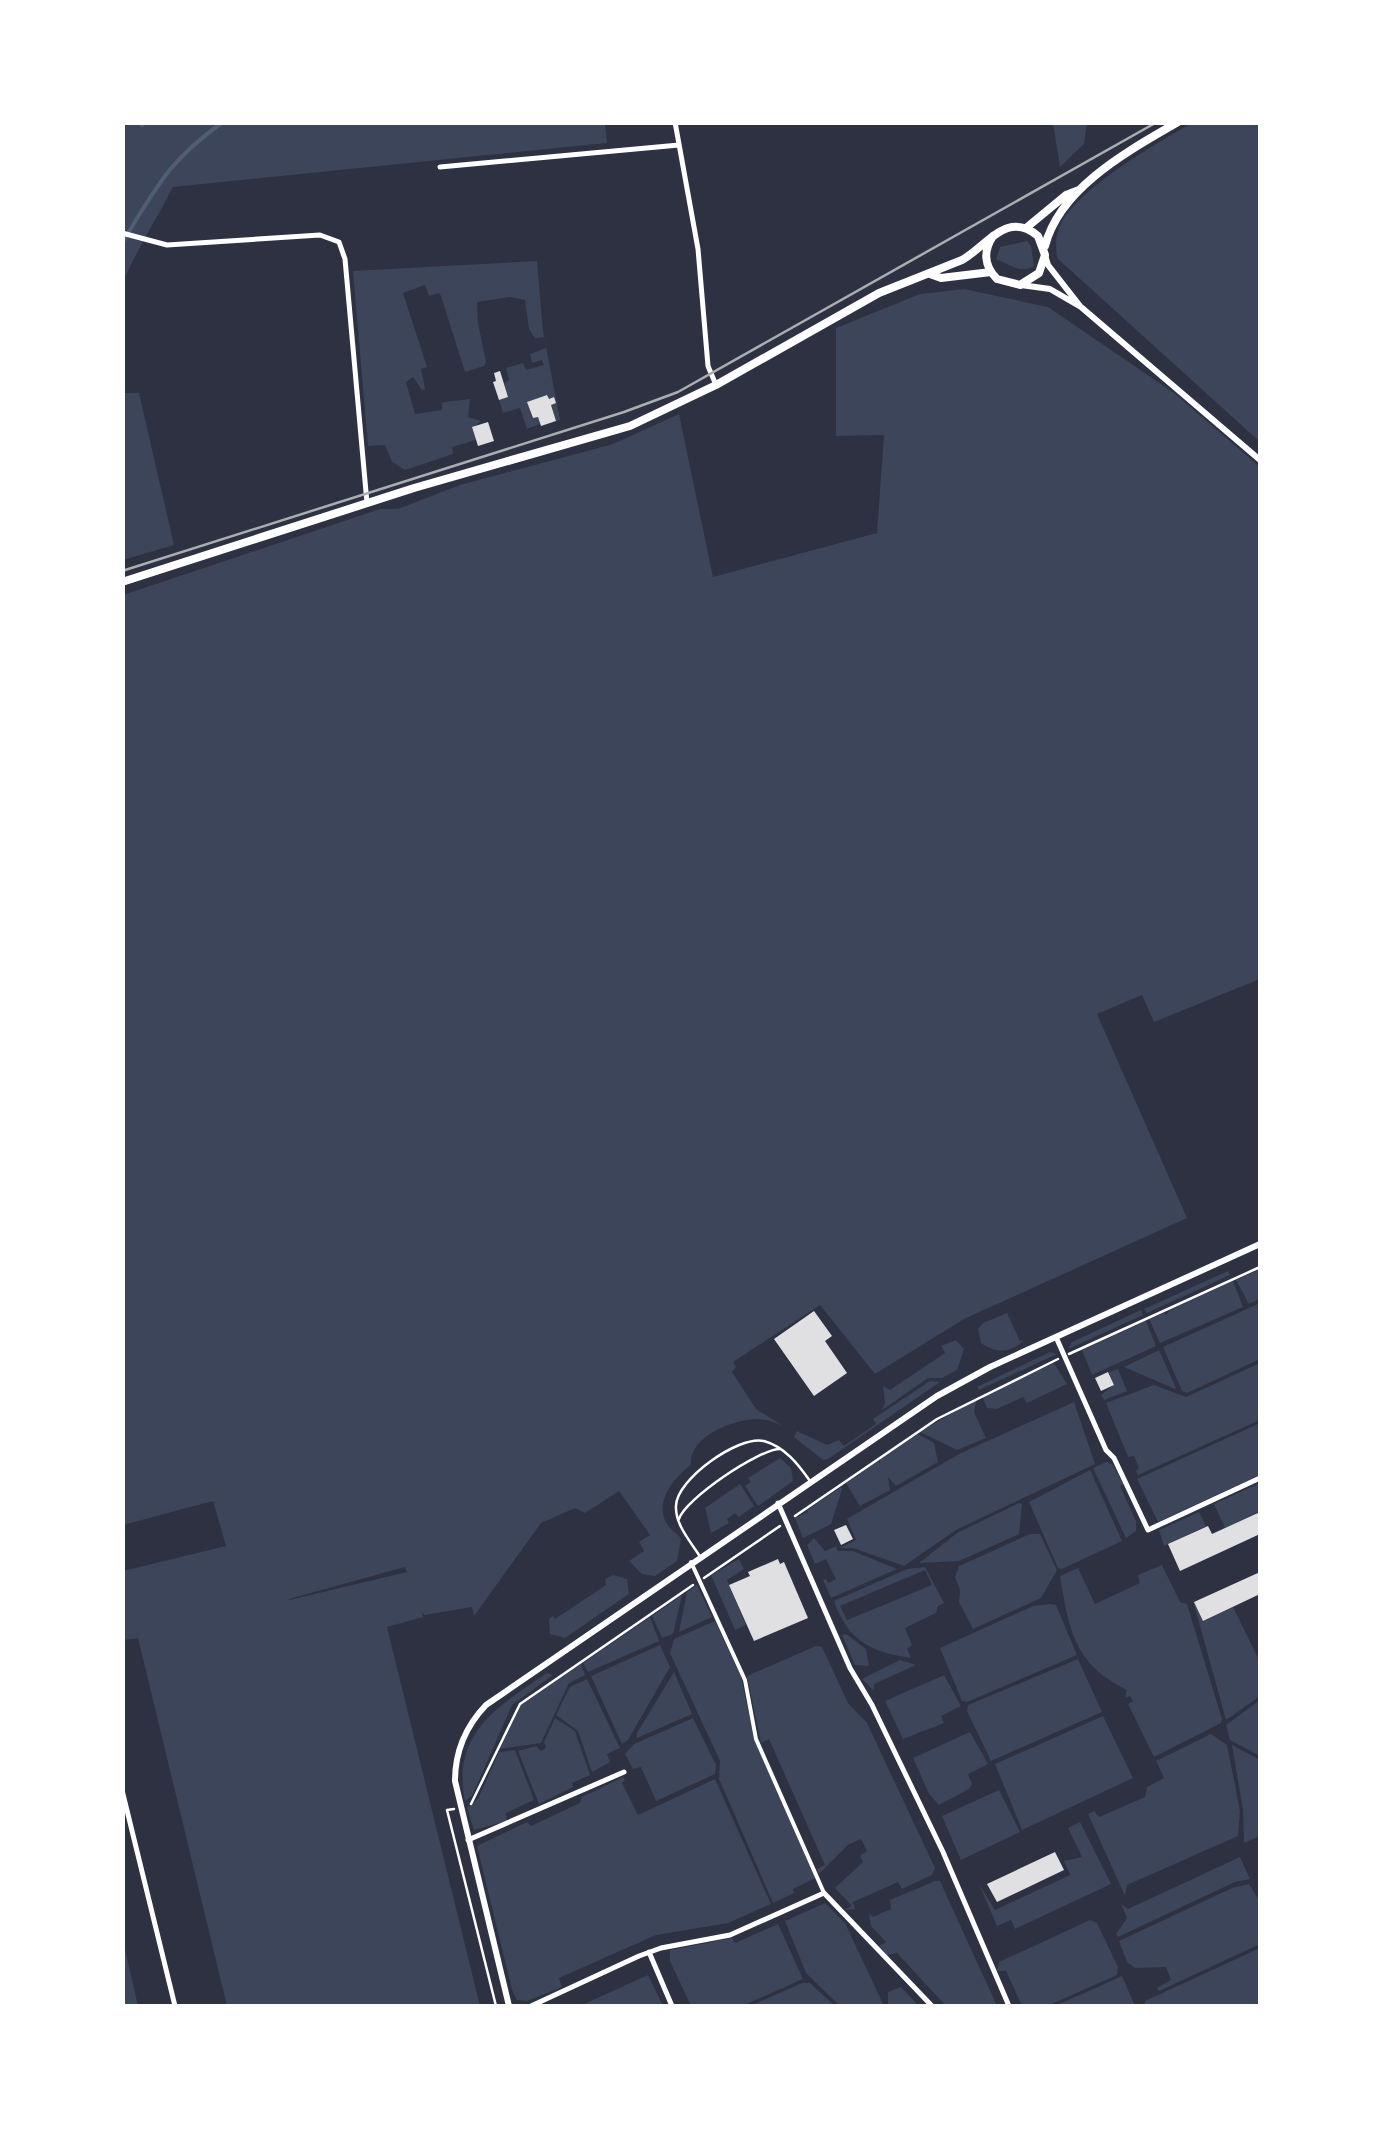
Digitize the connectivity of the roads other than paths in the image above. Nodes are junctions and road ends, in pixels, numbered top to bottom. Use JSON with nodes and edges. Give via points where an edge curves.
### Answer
{"nodes":[{"id":1,"x":675,"y":122,"type":"edge"},
{"id":2,"x":1178,"y":122,"type":"edge"},
{"id":3,"x":679,"y":145,"type":"junction"},
{"id":4,"x":440,"y":167,"type":"dead end"},
{"id":5,"x":1078,"y":190,"type":"junction"},
{"id":6,"x":1026,"y":228,"type":"junction"},
{"id":7,"x":122,"y":233,"type":"edge"},
{"id":8,"x":993,"y":236,"type":"junction"},
{"id":9,"x":1045,"y":253,"type":"junction"},
{"id":10,"x":991,"y":272,"type":"junction"},
{"id":11,"x":930,"y":274,"type":"junction"},
{"id":12,"x":1020,"y":284,"type":"junction"},
{"id":13,"x":1080,"y":307,"type":"junction"},
{"id":14,"x":716,"y":385,"type":"junction"},
{"id":15,"x":1260,"y":460,"type":"edge"},
{"id":16,"x":367,"y":503,"type":"junction"},
{"id":17,"x":122,"y":582,"type":"edge"},
{"id":18,"x":1260,"y":1244,"type":"edge"},
{"id":19,"x":1056,"y":1337,"type":"junction"},
{"id":20,"x":781,"y":1449,"type":"junction"},
{"id":21,"x":1260,"y":1478,"type":"edge"},
{"id":22,"x":810,"y":1481,"type":"junction"},
{"id":23,"x":778,"y":1503,"type":"junction"},
{"id":24,"x":679,"y":1521,"type":"junction"},
{"id":25,"x":700,"y":1556,"type":"junction"},
{"id":26,"x":691,"y":1562,"type":"junction"},
{"id":27,"x":624,"y":1772,"type":"dead end"},
{"id":28,"x":122,"y":1790,"type":"edge"},
{"id":29,"x":124,"y":1805,"type":"edge"},
{"id":30,"x":468,"y":1840,"type":"junction"},
{"id":31,"x":824,"y":1893,"type":"junction"},
{"id":32,"x":650,"y":1952,"type":"junction"},
{"id":33,"x":175,"y":2006,"type":"edge"},
{"id":34,"x":509,"y":2006,"type":"edge"},
{"id":35,"x":530,"y":2006,"type":"edge"},
{"id":36,"x":672,"y":2006,"type":"edge"},
{"id":37,"x":932,"y":2006,"type":"edge"},
{"id":38,"x":1008,"y":2006,"type":"edge"}],
"edges":[{"from":1,"to":3,"type":"street"},
{"from":2,"to":5,"type":"main road"},
{"from":3,"to":4,"type":"street"},
{"from":3,"to":14,"type":"street","via":[[698,249],[708,366]]},
{"from":5,"to":6,"type":"main road"},
{"from":5,"to":9,"type":"main road","via":[[1051,228]]},
{"from":6,"to":8,"type":"main road","via":[[1010,226]]},
{"from":6,"to":9,"type":"main road"},
{"from":7,"to":16,"type":"street","via":[[179,245],[320,235],[340,242]]},
{"from":8,"to":10,"type":"main road","via":[[986,255]]},
{"from":8,"to":11,"type":"main road"},
{"from":9,"to":12,"type":"main road","via":[[1036,276]]},
{"from":9,"to":13,"type":"street"},
{"from":10,"to":11,"type":"main road"},
{"from":10,"to":12,"type":"main road","via":[[1001,282]]},
{"from":11,"to":14,"type":"main road","via":[[879,293]]},
{"from":12,"to":13,"type":"street","via":[[1050,290]]},
{"from":13,"to":15,"type":"street"},
{"from":14,"to":16,"type":"main road","via":[[610,434]]},
{"from":16,"to":17,"type":"main road"},
{"from":18,"to":19,"type":"street"},
{"from":19,"to":21,"type":"street","via":[[1148,1530]]},
{"from":19,"to":22,"type":"street","via":[[946,1390]]},
{"from":20,"to":22,"type":"lane"},
{"from":20,"to":24,"type":"lane","via":[[764,1452],[688,1503]]},
{"from":20,"to":24,"type":"lane","via":[[744,1442],[688,1479],[677,1496]]},
{"from":22,"to":23,"type":"street"},
{"from":23,"to":25,"type":"street"},
{"from":23,"to":38,"type":"street"},
{"from":24,"to":25,"type":"lane"},
{"from":25,"to":26,"type":"street"},
{"from":26,"to":30,"type":"street","via":[[482,1708],[457,1759]]},
{"from":26,"to":31,"type":"street","via":[[745,1680],[756,1739]]},
{"from":27,"to":30,"type":"street"},
{"from":28,"to":29,"type":"street"},
{"from":29,"to":33,"type":"street"},
{"from":30,"to":34,"type":"street"},
{"from":31,"to":32,"type":"street","via":[[730,1935]]},
{"from":31,"to":37,"type":"street"},
{"from":32,"to":35,"type":"street"},
{"from":32,"to":36,"type":"street"}]}
